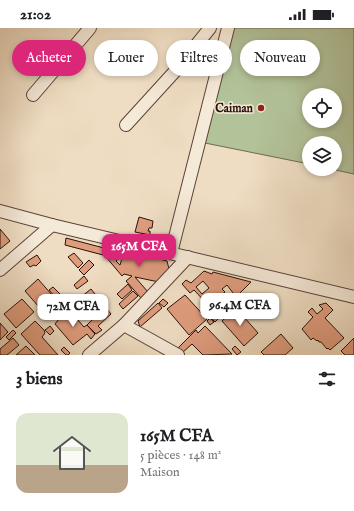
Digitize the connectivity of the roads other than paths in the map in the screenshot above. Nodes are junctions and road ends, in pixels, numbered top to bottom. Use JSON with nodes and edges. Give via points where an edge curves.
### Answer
{"nodes":[{"id":1,"x":90,"y":28,"type":"edge"},
{"id":2,"x":210,"y":28,"type":"edge"},
{"id":3,"x":228,"y":28,"type":"edge"},
{"id":4,"x":33,"y":95,"type":"dead end"},
{"id":5,"x":126,"y":125,"type":"dead end"},
{"id":6,"x":0,"y":211,"type":"edge"},
{"id":7,"x":52,"y":225,"type":"junction"},
{"id":8,"x":171,"y":253,"type":"junction"},
{"id":9,"x":188,"y":257,"type":"junction"},
{"id":10,"x":0,"y":270,"type":"edge"},
{"id":11,"x":354,"y":297,"type":"edge"},
{"id":12,"x":124,"y":325,"type":"junction"},
{"id":13,"x":89,"y":355,"type":"edge"},
{"id":14,"x":178,"y":355,"type":"edge"}],
"edges":[{"from":1,"to":4,"type":"street"},
{"from":2,"to":5,"type":"street"},
{"from":3,"to":8,"type":"street"},
{"from":6,"to":7,"type":"street"},
{"from":7,"to":8,"type":"street"},
{"from":7,"to":10,"type":"street"},
{"from":8,"to":9,"type":"street"},
{"from":9,"to":11,"type":"street"},
{"from":9,"to":12,"type":"street"},
{"from":12,"to":13,"type":"street"},
{"from":12,"to":14,"type":"street"}]}
